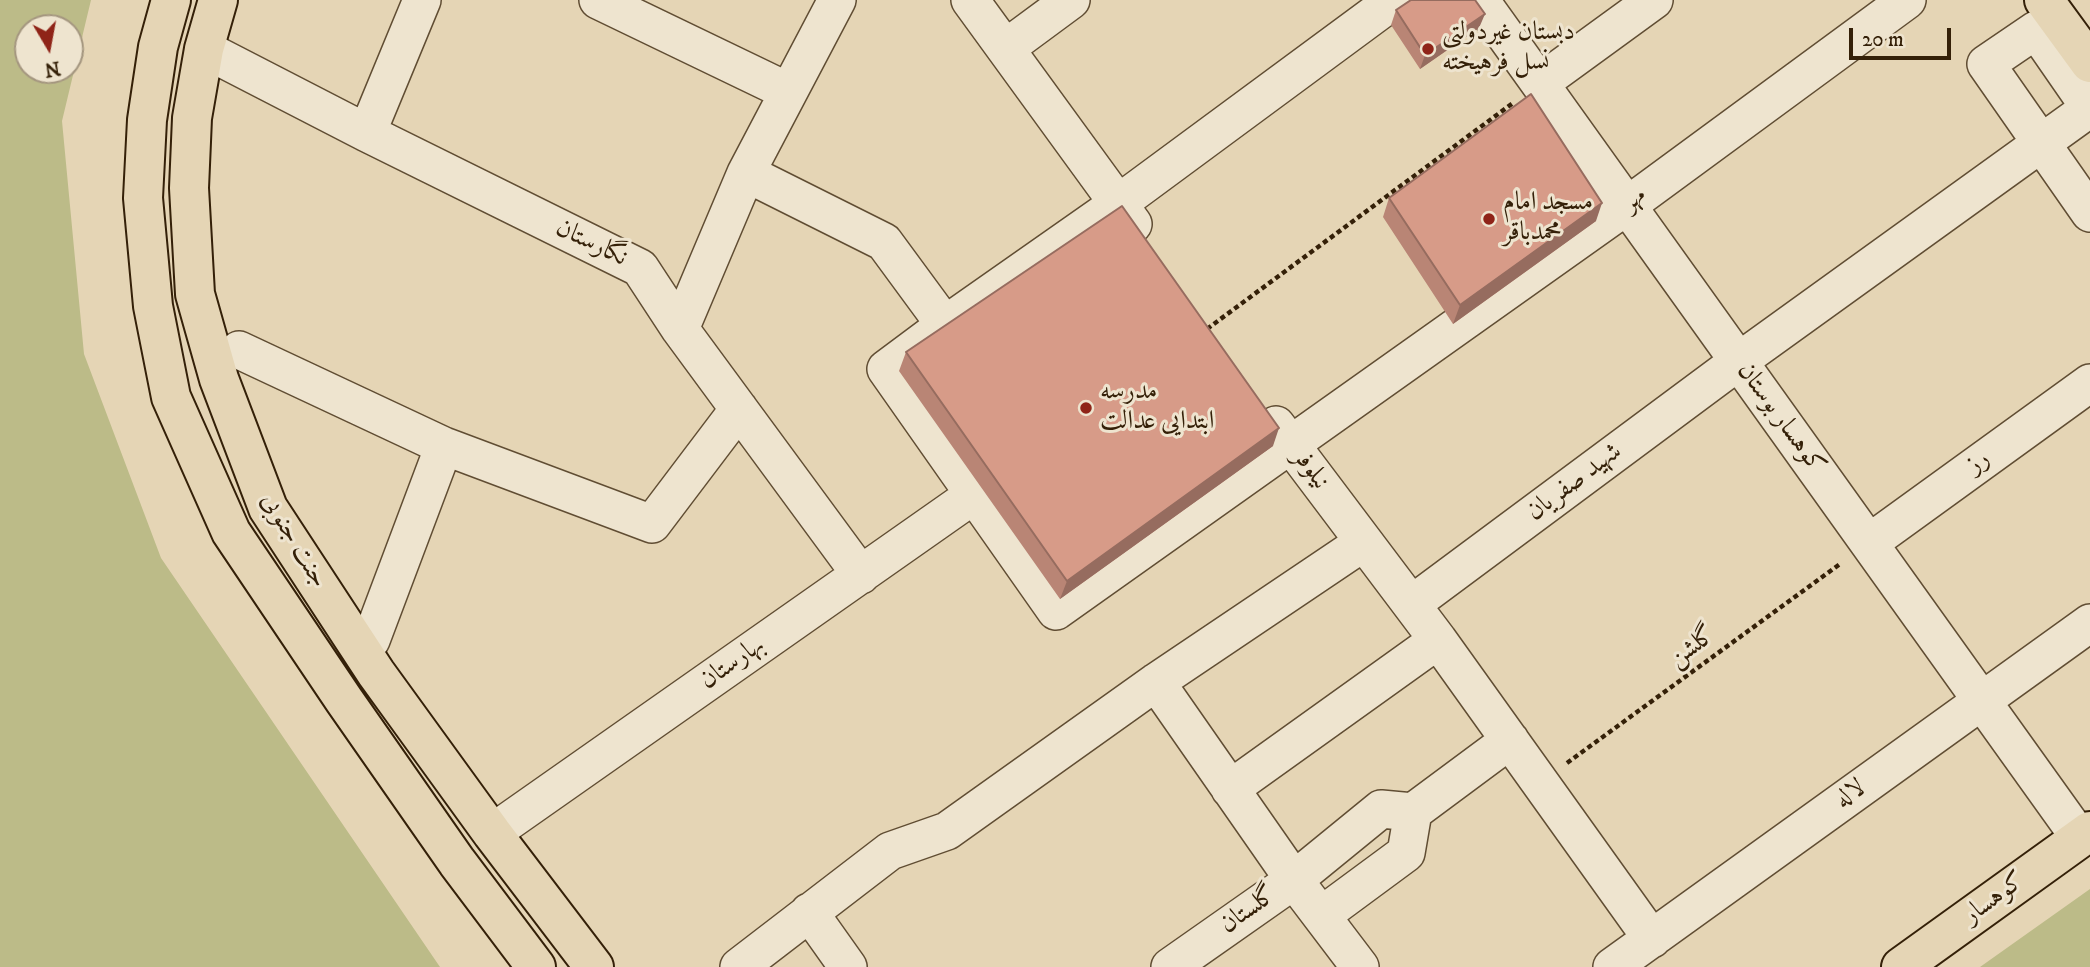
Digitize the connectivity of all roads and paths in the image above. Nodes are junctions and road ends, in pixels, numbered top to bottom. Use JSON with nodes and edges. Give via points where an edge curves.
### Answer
{"nodes":[{"id":1,"x":171,"y":0,"type":"edge"},
{"id":2,"x":218,"y":0,"type":"edge"},
{"id":3,"x":422,"y":0,"type":"edge"},
{"id":4,"x":598,"y":0,"type":"edge"},
{"id":5,"x":837,"y":0,"type":"edge"},
{"id":6,"x":970,"y":0,"type":"edge"},
{"id":7,"x":1071,"y":0,"type":"edge"},
{"id":8,"x":1394,"y":0,"type":"edge"},
{"id":9,"x":1480,"y":0,"type":"edge"},
{"id":10,"x":1654,"y":0,"type":"edge"},
{"id":11,"x":1907,"y":0,"type":"edge"},
{"id":12,"x":2045,"y":0,"type":"edge"},
{"id":13,"x":204,"y":48,"type":"junction"},
{"id":14,"x":1006,"y":48,"type":"junction"},
{"id":15,"x":2090,"y":62,"type":"edge"},
{"id":16,"x":1540,"y":83,"type":"junction"},
{"id":17,"x":787,"y":91,"type":"junction"},
{"id":18,"x":2090,"y":108,"type":"edge"},
{"id":19,"x":367,"y":133,"type":"junction"},
{"id":20,"x":2041,"y":143,"type":"junction"},
{"id":21,"x":746,"y":173,"type":"junction"},
{"id":22,"x":1119,"y":203,"type":"junction"},
{"id":23,"x":1628,"y":205,"type":"junction"},
{"id":24,"x":2090,"y":213,"type":"edge"},
{"id":25,"x":1151,"y":249,"type":"edge"},
{"id":26,"x":945,"y":325,"type":"junction"},
{"id":27,"x":680,"y":329,"type":"junction"},
{"id":28,"x":1207,"y":329,"type":"edge"},
{"id":29,"x":239,"y":350,"type":"dead end"},
{"id":30,"x":1739,"y":361,"type":"junction"},
{"id":31,"x":2090,"y":383,"type":"edge"},
{"id":32,"x":1261,"y":403,"type":"edge"},
{"id":33,"x":739,"y":409,"type":"junction"},
{"id":34,"x":444,"y":446,"type":"junction"},
{"id":35,"x":1291,"y":446,"type":"junction"},
{"id":36,"x":975,"y":494,"type":"junction"},
{"id":37,"x":1364,"y":542,"type":"junction"},
{"id":38,"x":1869,"y":543,"type":"junction"},
{"id":39,"x":861,"y":575,"type":"junction"},
{"id":40,"x":1412,"y":604,"type":"junction"},
{"id":41,"x":2090,"y":623,"type":"edge"},
{"id":42,"x":371,"y":640,"type":"dead end"},
{"id":43,"x":1437,"y":640,"type":"junction"},
{"id":44,"x":1156,"y":682,"type":"junction"},
{"id":45,"x":1982,"y":701,"type":"junction"},
{"id":46,"x":1510,"y":740,"type":"junction"},
{"id":47,"x":1539,"y":784,"type":"junction"},
{"id":48,"x":1230,"y":789,"type":"junction"},
{"id":49,"x":1413,"y":812,"type":"junction"},
{"id":50,"x":492,"y":834,"type":"junction"},
{"id":51,"x":2085,"y":835,"type":"edge"},
{"id":52,"x":1294,"y":880,"type":"junction"},
{"id":53,"x":809,"y":912,"type":"junction"},
{"id":54,"x":1322,"y":915,"type":"junction"},
{"id":55,"x":1652,"y":939,"type":"junction"},
{"id":56,"x":536,"y":967,"type":"edge"},
{"id":57,"x":594,"y":967,"type":"edge"},
{"id":58,"x":739,"y":967,"type":"edge"},
{"id":59,"x":848,"y":967,"type":"edge"},
{"id":60,"x":1170,"y":967,"type":"edge"},
{"id":61,"x":1360,"y":967,"type":"edge"},
{"id":62,"x":1612,"y":967,"type":"edge"},
{"id":63,"x":1901,"y":967,"type":"edge"}],
"edges":[{"from":1,"to":56,"type":"main road","name":"جنت جنوبی","via":[[158,47],[147,120],[144,198],[153,306],[171,397],[231,532],[457,862]]},
{"from":2,"to":13,"type":"main road","name":"جنت جنوبی"},
{"from":3,"to":19,"type":"street"},
{"from":4,"to":17,"type":"street"},
{"from":5,"to":17,"type":"street"},
{"from":6,"to":14,"type":"street"},
{"from":7,"to":14,"type":"street"},
{"from":8,"to":22,"type":"street"},
{"from":9,"to":16,"type":"street","name":"کوهسار بوستان"},
{"from":10,"to":16,"type":"street"},
{"from":11,"to":23,"type":"street","name":"مهر"},
{"from":12,"to":15,"type":"main road"},
{"from":13,"to":19,"type":"street","name":"نگارستان"},
{"from":13,"to":50,"type":"main road","name":"جنت جنوبی","via":[[192,118],[190,188],[195,294],[219,379],[268,508],[376,673]]},
{"from":14,"to":22,"type":"street"},
{"from":16,"to":23,"type":"street","name":"کوهسار بوستان"},
{"from":16,"to":28,"type":"path"},
{"from":17,"to":21,"type":"street"},
{"from":18,"to":20,"type":"street","name":"شهید صفریان"},
{"from":18,"to":20,"type":"street","via":[[2036,30],[1986,64]]},
{"from":19,"to":27,"type":"street","name":"نگارستان","via":[[640,268]]},
{"from":20,"to":24,"type":"street"},
{"from":20,"to":30,"type":"street","name":"شهید صفریان"},
{"from":21,"to":26,"type":"street","via":[[884,242]]},
{"from":21,"to":27,"type":"street"},
{"from":22,"to":25,"type":"street"},
{"from":22,"to":26,"type":"street"},
{"from":23,"to":30,"type":"street","name":"کوهسار بوستان"},
{"from":23,"to":35,"type":"street","name":"مهر"},
{"from":26,"to":36,"type":"street","via":[[886,369]]},
{"from":27,"to":33,"type":"street","name":"نگارستان"},
{"from":29,"to":34,"type":"street"},
{"from":30,"to":38,"type":"street","name":"کوهسار بوستان"},
{"from":30,"to":40,"type":"street","name":"شهید صفریان"},
{"from":31,"to":38,"type":"street","name":"رز"},
{"from":32,"to":35,"type":"street","name":"نیلوفر"},
{"from":33,"to":34,"type":"street","via":[[652,524]]},
{"from":33,"to":39,"type":"street","name":"نگارستان"},
{"from":34,"to":42,"type":"street"},
{"from":35,"to":36,"type":"street","name":"مهر","via":[[1056,611]]},
{"from":35,"to":37,"type":"street","name":"نیلوفر"},
{"from":36,"to":39,"type":"street","name":"بهارستان"},
{"from":37,"to":40,"type":"street","name":"نیلوفر"},
{"from":37,"to":44,"type":"street"},
{"from":38,"to":45,"type":"street","name":"کوهسار بوستان"},
{"from":38,"to":47,"type":"path","name":"گلشن"},
{"from":39,"to":50,"type":"street","name":"بهارستان"},
{"from":40,"to":43,"type":"street","name":"نیلوفر"},
{"from":41,"to":45,"type":"street","name":"لاله"},
{"from":43,"to":46,"type":"street","name":"نیلوفر"},
{"from":43,"to":48,"type":"street"},
{"from":44,"to":48,"type":"street"},
{"from":44,"to":53,"type":"street","via":[[947,831],[890,851]]},
{"from":45,"to":51,"type":"street","name":"کوهسار بوستان"},
{"from":45,"to":55,"type":"street","name":"لاله"},
{"from":46,"to":47,"type":"street","name":"نیلوفر"},
{"from":46,"to":49,"type":"street"},
{"from":47,"to":55,"type":"street","name":"نیلوفر"},
{"from":48,"to":52,"type":"street"},
{"from":49,"to":52,"type":"street","name":"گلستان","via":[[1381,809]]},
{"from":49,"to":54,"type":"street","via":[[1406,853]]},
{"from":50,"to":57,"type":"main road","name":"جنت جنوبی"},
{"from":51,"to":63,"type":"main road","name":"کوهسار"},
{"from":52,"to":54,"type":"street"},
{"from":52,"to":60,"type":"street","name":"گلستان"},
{"from":53,"to":58,"type":"street"},
{"from":53,"to":59,"type":"street"},
{"from":54,"to":61,"type":"street"},
{"from":55,"to":62,"type":"street","name":"لاله"}]}
